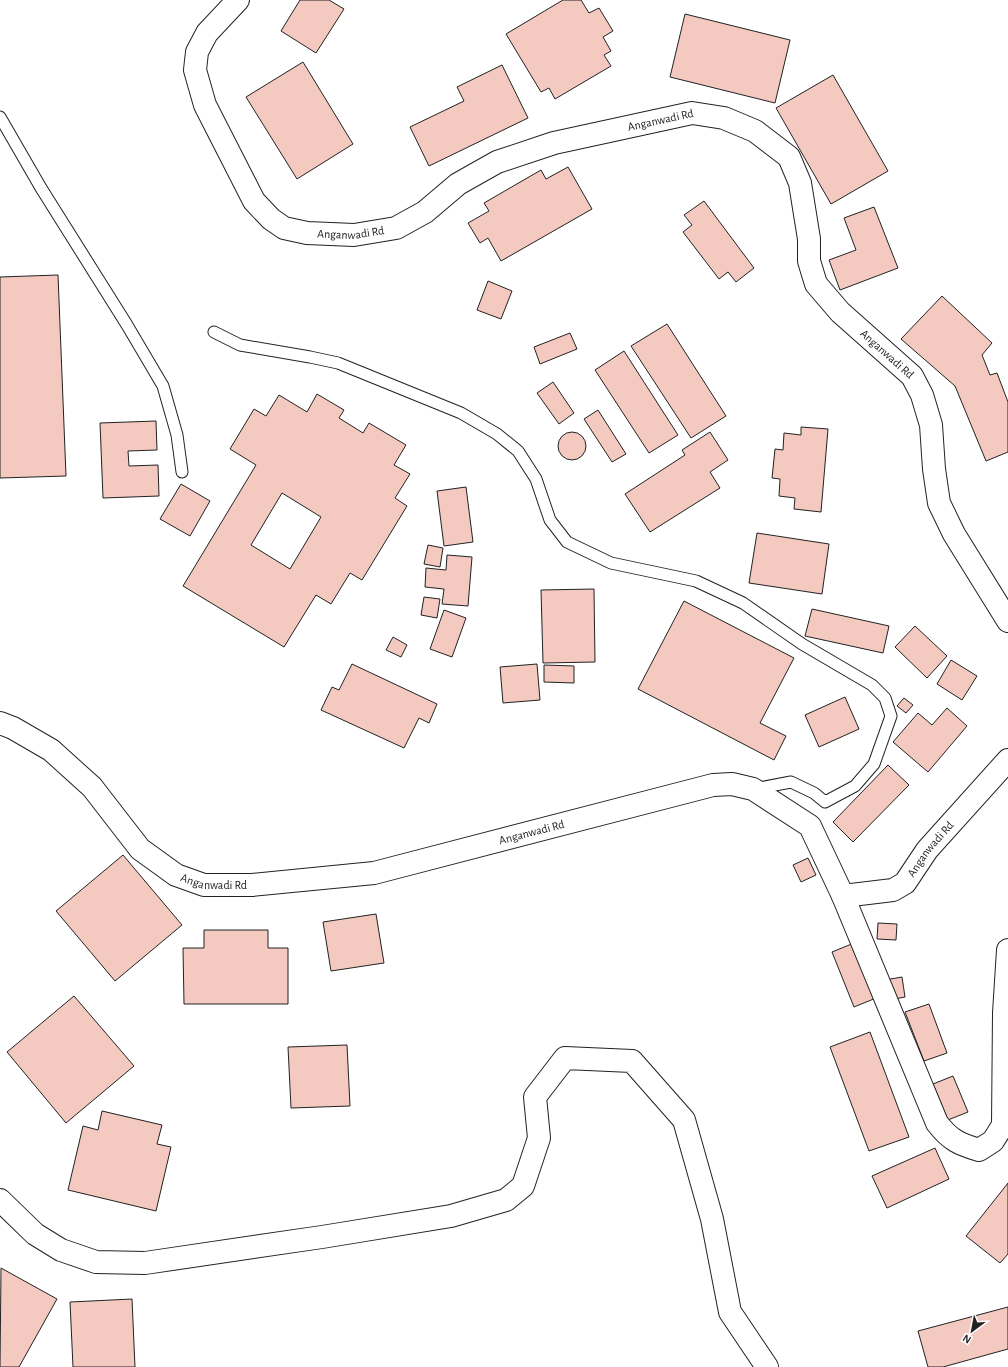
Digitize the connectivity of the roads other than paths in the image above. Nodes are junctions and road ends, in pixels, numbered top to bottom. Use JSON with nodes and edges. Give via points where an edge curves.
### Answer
{"nodes":[{"id":1,"x":238,"y":0,"type":"edge"},
{"id":2,"x":0,"y":117,"type":"edge"},
{"id":3,"x":214,"y":332,"type":"dead end"},
{"id":4,"x":182,"y":472,"type":"dead end"},
{"id":5,"x":975,"y":568,"type":"junction"},
{"id":6,"x":1008,"y":592,"type":"edge"},
{"id":7,"x":1008,"y":621,"type":"edge"},
{"id":8,"x":0,"y":723,"type":"edge"},
{"id":9,"x":1008,"y":760,"type":"edge"},
{"id":10,"x":753,"y":789,"type":"junction"},
{"id":11,"x":842,"y":896,"type":"junction"},
{"id":12,"x":1008,"y":950,"type":"edge"},
{"id":13,"x":0,"y":1200,"type":"edge"},
{"id":14,"x":767,"y":1367,"type":"edge"}],
"edges":[{"from":1,"to":5,"type":"street","name":"Anganwadi Rd","via":[[207,33],[197,52],[195,70],[206,105],[251,194],[271,219],[284,228],[307,233],[354,234],[396,228],[425,212],[458,184],[498,162],[554,143],[692,113],[724,118],[755,131],[789,157],[800,183],[809,239],[809,261],[816,284],[840,312],[912,376],[922,395],[930,425],[940,504],[954,534]]},
{"from":2,"to":4,"type":"lane","via":[[162,386],[178,435]]},
{"from":3,"to":10,"type":"lane","via":[[240,345],[338,363],[461,414],[497,434],[518,451],[536,479],[550,520],[567,542],[611,563],[696,581],[743,603],[802,644],[872,685],[885,698],[891,716],[883,741],[874,764],[855,786],[826,802],[791,782]]},
{"from":5,"to":6,"type":"street"},
{"from":5,"to":7,"type":"street","name":"Anganwadi Rd"},
{"from":8,"to":10,"type":"street","name":"Anganwadi Rd","via":[[51,750],[80,776],[92,787],[140,849],[176,875],[204,885],[252,885],[374,873],[713,785],[732,784]]},
{"from":9,"to":11,"type":"street","name":"Anganwadi Rd","via":[[927,850],[905,883],[893,890]]},
{"from":10,"to":11,"type":"street","name":"Anganwadi Rd","via":[[810,826]]},
{"from":11,"to":12,"type":"street","via":[[937,1123],[947,1136],[961,1145],[979,1150],[993,1141],[1003,1125],[1004,1013]]},
{"from":13,"to":14,"type":"street","via":[[35,1234],[61,1250],[96,1262],[145,1263],[451,1216],[506,1200],[523,1186],[539,1138],[535,1097],[565,1058],[632,1061],[684,1120],[712,1219],[730,1312]]}]}
